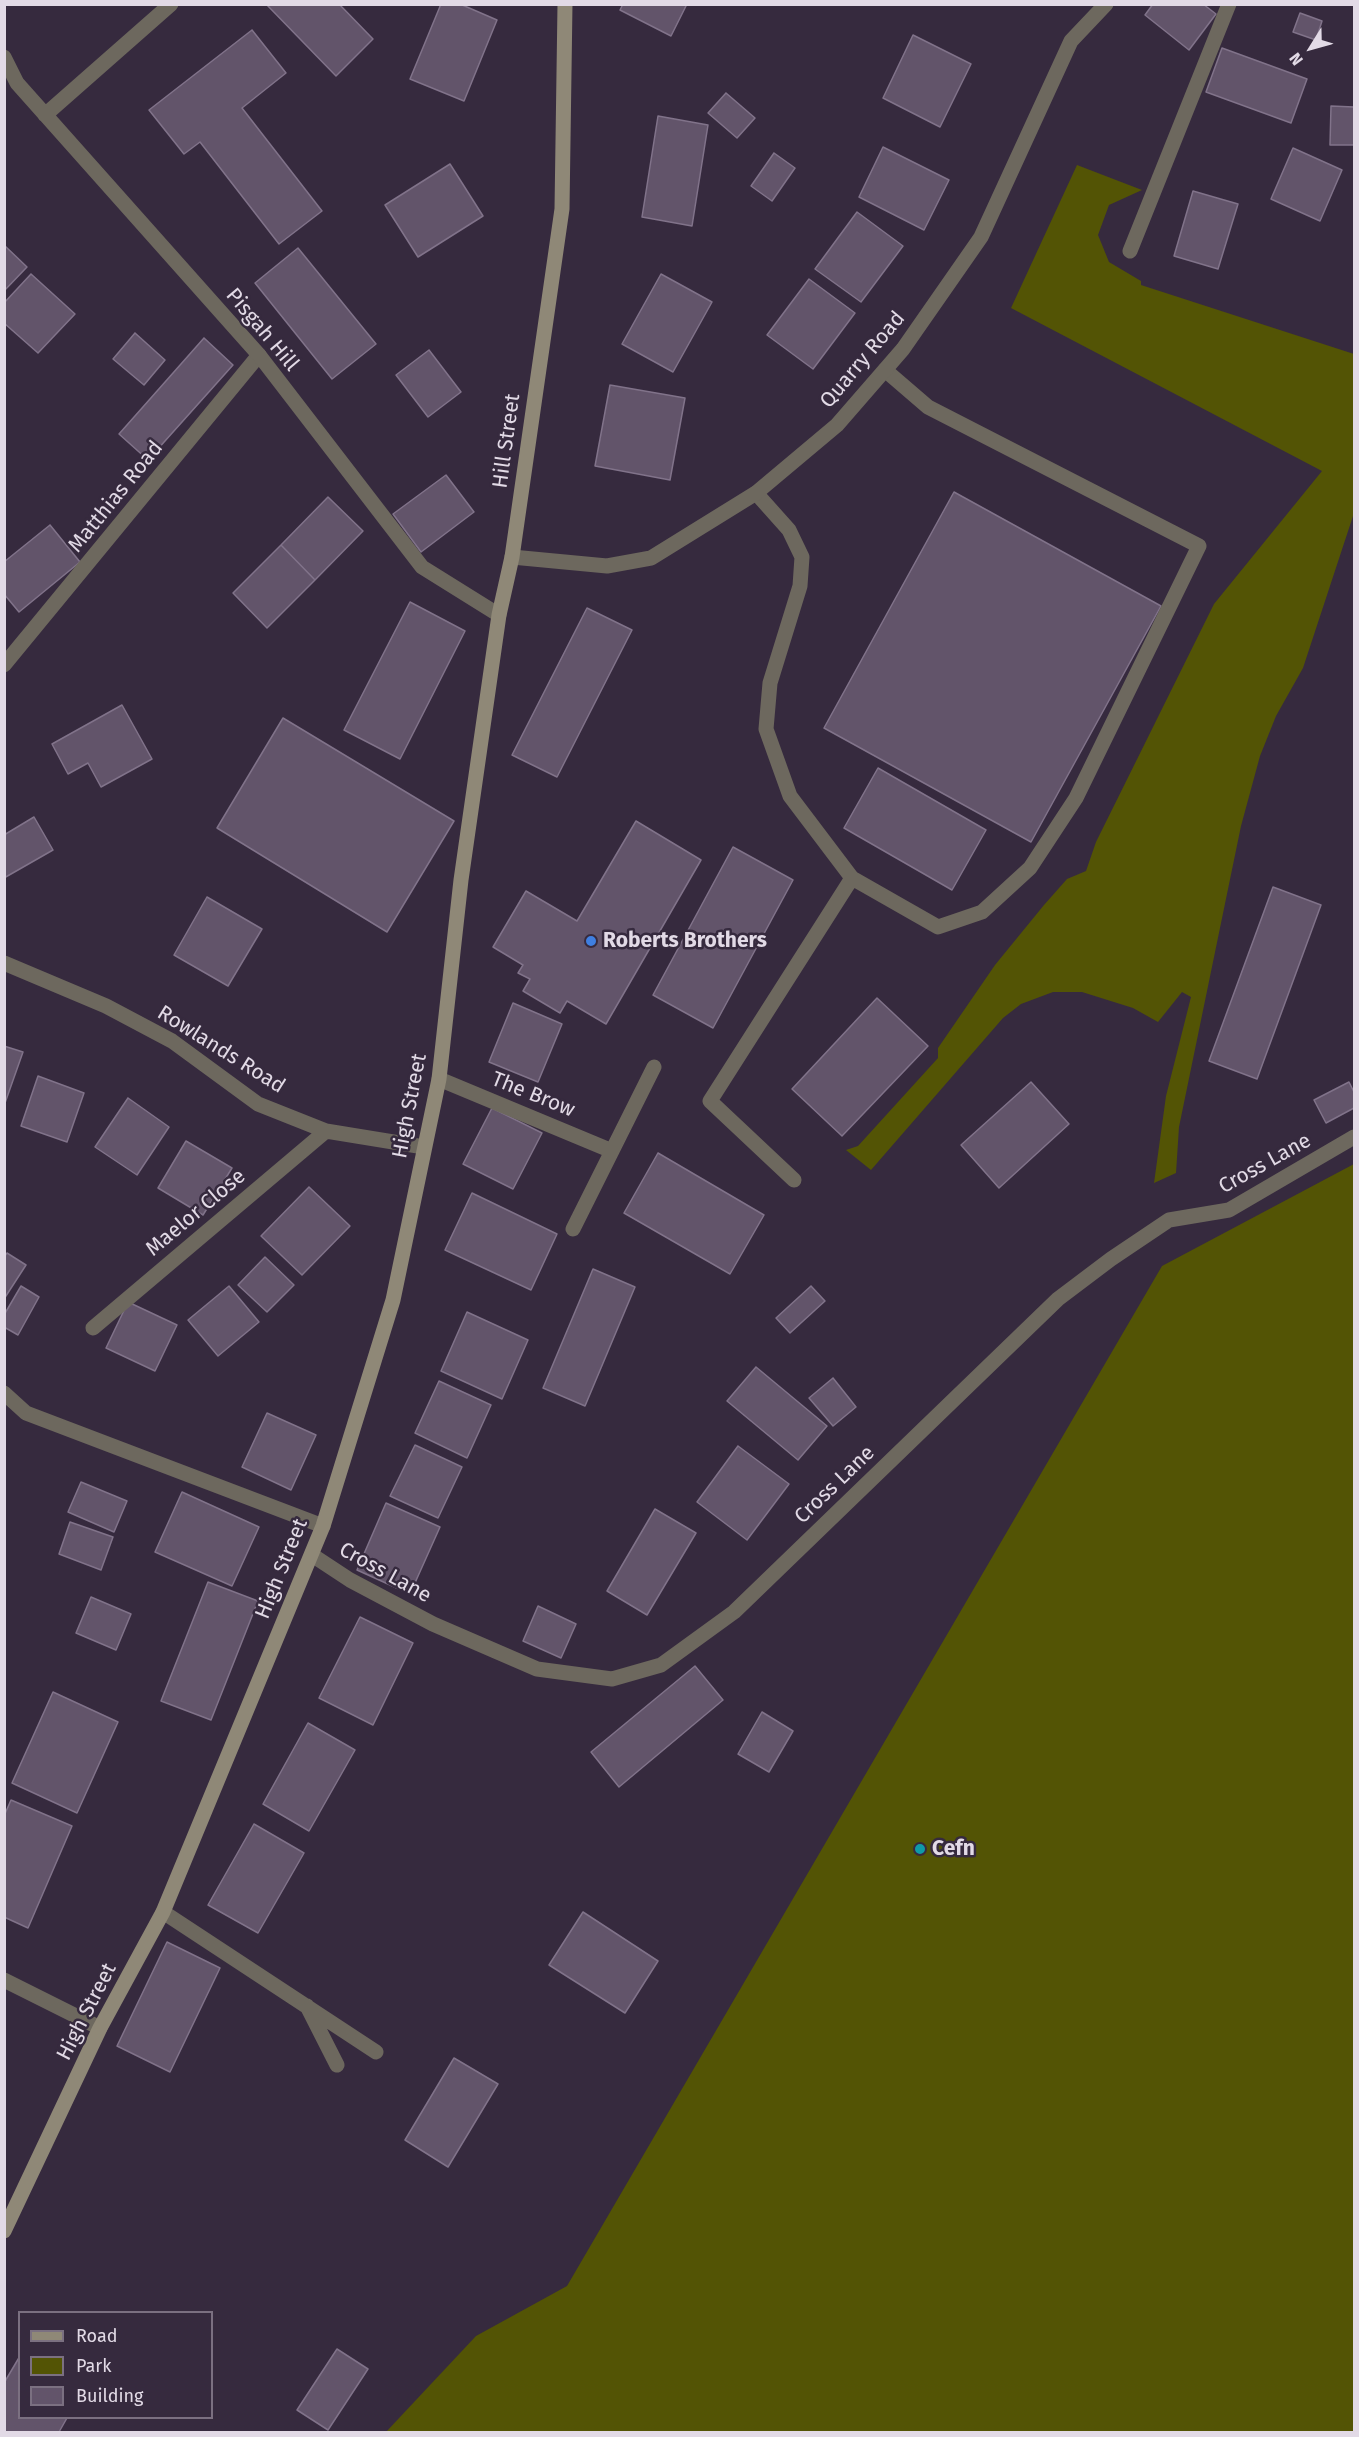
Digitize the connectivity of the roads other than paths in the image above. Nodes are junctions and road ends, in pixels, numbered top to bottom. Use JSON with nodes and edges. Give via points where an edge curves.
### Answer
{"nodes":[{"id":1,"x":171,"y":4,"type":"edge"},
{"id":2,"x":565,"y":4,"type":"edge"},
{"id":3,"x":1106,"y":4,"type":"edge"},
{"id":4,"x":1230,"y":4,"type":"edge"},
{"id":5,"x":4,"y":57,"type":"edge"},
{"id":6,"x":45,"y":115,"type":"junction"},
{"id":7,"x":1130,"y":251,"type":"dead end"},
{"id":8,"x":259,"y":355,"type":"junction"},
{"id":9,"x":885,"y":370,"type":"junction"},
{"id":10,"x":756,"y":493,"type":"junction"},
{"id":11,"x":512,"y":557,"type":"junction"},
{"id":12,"x":499,"y":615,"type":"junction"},
{"id":13,"x":4,"y":665,"type":"edge"},
{"id":14,"x":852,"y":878,"type":"junction"},
{"id":15,"x":461,"y":880,"type":"joint"},
{"id":16,"x":4,"y":963,"type":"edge"},
{"id":17,"x":654,"y":1067,"type":"dead end"},
{"id":18,"x":439,"y":1079,"type":"junction"},
{"id":19,"x":326,"y":1131,"type":"junction"},
{"id":20,"x":1354,"y":1137,"type":"edge"},
{"id":21,"x":424,"y":1147,"type":"junction"},
{"id":22,"x":612,"y":1150,"type":"junction"},
{"id":23,"x":794,"y":1180,"type":"dead end"},
{"id":24,"x":573,"y":1229,"type":"dead end"},
{"id":25,"x":93,"y":1328,"type":"dead end"},
{"id":26,"x":4,"y":1394,"type":"edge"},
{"id":27,"x":324,"y":1526,"type":"junction"},
{"id":28,"x":312,"y":1555,"type":"junction"},
{"id":29,"x":163,"y":1912,"type":"junction"},
{"id":30,"x":4,"y":1980,"type":"edge"},
{"id":31,"x":306,"y":2005,"type":"junction"},
{"id":32,"x":100,"y":2028,"type":"junction"},
{"id":33,"x":376,"y":2052,"type":"dead end"},
{"id":34,"x":337,"y":2065,"type":"dead end"},
{"id":35,"x":4,"y":2230,"type":"edge"}],
"edges":[{"from":1,"to":6,"type":"street"},
{"from":2,"to":11,"type":"main road","name":"Hill Street","via":[[562,209]]},
{"from":3,"to":9,"type":"street","name":"Quarry Road","via":[[1071,41],[981,237]]},
{"from":4,"to":7,"type":"street"},
{"from":5,"to":6,"type":"street","name":"Pisgah Hill","via":[[17,83]]},
{"from":6,"to":8,"type":"street","name":"Pisgah Hill"},
{"from":8,"to":12,"type":"street","name":"Pisgah Hill","via":[[422,567]]},
{"from":8,"to":13,"type":"street","name":"Matthias Road"},
{"from":9,"to":10,"type":"street","name":"Quarry Road","via":[[837,425]]},
{"from":9,"to":14,"type":"street","via":[[928,407],[1200,546],[1076,798],[1030,868],[982,912],[938,927]]},
{"from":10,"to":11,"type":"street","name":"Quarry Road","via":[[651,558],[607,566]]},
{"from":10,"to":14,"type":"street","via":[[789,530],[801,557],[800,586],[770,683],[766,729],[790,796]]},
{"from":11,"to":12,"type":"main road","name":"Hill Street"},
{"from":12,"to":15,"type":"main road","name":"Hill Street"},
{"from":14,"to":23,"type":"street","via":[[710,1101]]},
{"from":15,"to":18,"type":"main road","name":"High Street"},
{"from":16,"to":19,"type":"street","name":"Rowlands Road","via":[[106,1006],[172,1041],[258,1104]]},
{"from":17,"to":22,"type":"street"},
{"from":18,"to":21,"type":"main road","name":"High Street"},
{"from":18,"to":22,"type":"street","name":"The Brow"},
{"from":19,"to":21,"type":"street","name":"Rowlands Road"},
{"from":19,"to":25,"type":"street","name":"Maelor Close"},
{"from":20,"to":28,"type":"street","name":"Cross Lane","via":[[1229,1210],[1168,1220],[1059,1299],[734,1612],[661,1665],[612,1679],[537,1669],[433,1624]]},
{"from":21,"to":27,"type":"main road","name":"High Street","via":[[393,1300]]},
{"from":22,"to":24,"type":"street"},
{"from":26,"to":27,"type":"street","via":[[26,1413]]},
{"from":27,"to":28,"type":"main road","name":"High Street"},
{"from":28,"to":29,"type":"main road","name":"High Street"},
{"from":29,"to":31,"type":"street"},
{"from":29,"to":32,"type":"main road","name":"High Street"},
{"from":30,"to":32,"type":"street"},
{"from":31,"to":33,"type":"street"},
{"from":31,"to":34,"type":"street"},
{"from":32,"to":35,"type":"main road","name":"High Street"}]}
